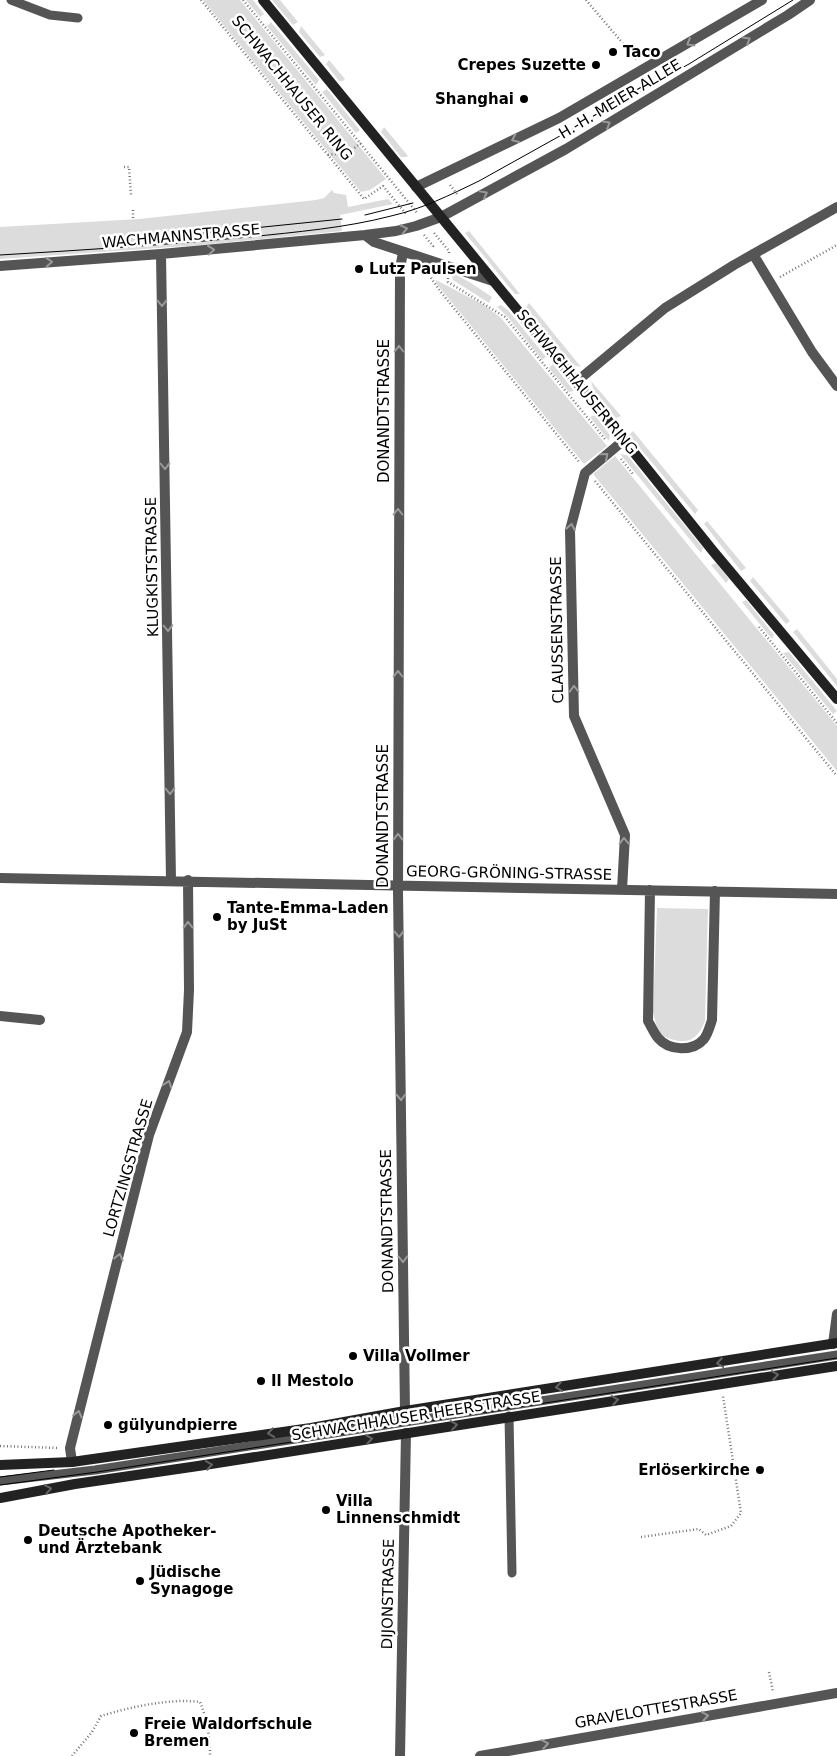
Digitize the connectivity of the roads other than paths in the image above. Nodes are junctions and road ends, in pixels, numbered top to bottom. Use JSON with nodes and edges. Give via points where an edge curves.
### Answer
{"nodes":[{"id":1,"x":11,"y":0,"type":"edge"},
{"id":2,"x":263,"y":0,"type":"edge"},
{"id":3,"x":762,"y":0,"type":"edge"},
{"id":4,"x":810,"y":0,"type":"edge"},
{"id":5,"x":78,"y":18,"type":"dead end"},
{"id":6,"x":416,"y":187,"type":"junction"},
{"id":7,"x":837,"y":207,"type":"edge"},
{"id":8,"x":441,"y":217,"type":"junction"},
{"id":9,"x":365,"y":235,"type":"junction"},
{"id":10,"x":403,"y":252,"type":"junction"},
{"id":11,"x":161,"y":254,"type":"junction"},
{"id":12,"x":753,"y":254,"type":"junction"},
{"id":13,"x":0,"y":266,"type":"edge"},
{"id":14,"x":493,"y":281,"type":"junction"},
{"id":15,"x":576,"y":382,"type":"junction"},
{"id":16,"x":837,"y":386,"type":"edge"},
{"id":17,"x":624,"y":440,"type":"junction"},
{"id":18,"x":837,"y":699,"type":"edge"},
{"id":19,"x":0,"y":878,"type":"edge"},
{"id":20,"x":171,"y":880,"type":"junction"},
{"id":21,"x":188,"y":880,"type":"junction"},
{"id":22,"x":398,"y":886,"type":"junction"},
{"id":23,"x":622,"y":890,"type":"junction"},
{"id":24,"x":650,"y":890,"type":"junction"},
{"id":25,"x":715,"y":891,"type":"junction"},
{"id":26,"x":837,"y":894,"type":"edge"},
{"id":27,"x":0,"y":1016,"type":"edge"},
{"id":28,"x":40,"y":1020,"type":"dead end"},
{"id":29,"x":837,"y":1314,"type":"edge"},
{"id":30,"x":835,"y":1344,"type":"edge"},
{"id":31,"x":837,"y":1355,"type":"edge"},
{"id":32,"x":837,"y":1366,"type":"edge"},
{"id":33,"x":405,"y":1411,"type":"junction"},
{"id":34,"x":509,"y":1416,"type":"junction"},
{"id":35,"x":406,"y":1433,"type":"junction"},
{"id":36,"x":72,"y":1462,"type":"junction"},
{"id":37,"x":0,"y":1465,"type":"edge"},
{"id":38,"x":0,"y":1481,"type":"edge"},
{"id":39,"x":0,"y":1498,"type":"edge"},
{"id":40,"x":512,"y":1573,"type":"dead end"},
{"id":41,"x":837,"y":1692,"type":"edge"},
{"id":42,"x":400,"y":1756,"type":"edge"},
{"id":43,"x":480,"y":1756,"type":"edge"}],
"edges":[{"from":1,"to":5,"type":"lane","via":[[50,15]]},
{"from":2,"to":6,"type":"main road","name":"SCHWACHHAUSER RING"},
{"from":3,"to":6,"type":"street","name":"H.-H.-MEIER-ALLEE","one_way":true,"via":[[559,118]]},
{"from":8,"to":4,"type":"street","name":"H.-H.-MEIER-ALLEE","one_way":true,"via":[[566,149]]},
{"from":6,"to":8,"type":"main road","name":"SCHWACHHAUSER RING"},
{"from":7,"to":12,"type":"street"},
{"from":9,"to":8,"type":"street","name":"WACHMANNSTRASSE","one_way":true,"via":[[396,231]]},
{"from":8,"to":14,"type":"main road","name":"SCHWACHHAUSER RING"},
{"from":9,"to":10,"type":"street","via":[[374,242]]},
{"from":11,"to":9,"type":"street","name":"WACHMANNSTRASSE","one_way":true},
{"from":10,"to":14,"type":"street"},
{"from":22,"to":10,"type":"street","name":"DONANDTSTRASSE","one_way":true,"via":[[398,438],[400,269]]},
{"from":13,"to":11,"type":"street","name":"WACHMANNSTRASSE","one_way":true},
{"from":11,"to":20,"type":"street","name":"KLUGKISTSTRASSE","one_way":true},
{"from":12,"to":15,"type":"street","via":[[665,308]]},
{"from":12,"to":16,"type":"street","via":[[812,352]]},
{"from":14,"to":15,"type":"main road","name":"SCHWACHHAUSER RING"},
{"from":15,"to":17,"type":"main road","name":"SCHWACHHAUSER RING"},
{"from":17,"to":18,"type":"main road","name":"SCHWACHHAUSER RING"},
{"from":23,"to":17,"type":"street","name":"CLAUSSENSTRASSE","one_way":true,"via":[[624,835],[574,716],[570,530],[585,473]]},
{"from":19,"to":20,"type":"street","name":"GEORG-GRÖNING-STRASSE"},
{"from":20,"to":21,"type":"street","name":"GEORG-GRÖNING-STRASSE"},
{"from":21,"to":22,"type":"street","name":"GEORG-GRÖNING-STRASSE"},
{"from":36,"to":21,"type":"street","name":"LORTZINGSTRASSE","one_way":true,"via":[[70,1448],[149,1135],[187,1032]]},
{"from":22,"to":23,"type":"street","name":"GEORG-GRÖNING-STRASSE"},
{"from":22,"to":33,"type":"street","name":"DONANDTSTRASSE","one_way":true},
{"from":23,"to":24,"type":"street","name":"GEORG-GRÖNING-STRASSE"},
{"from":24,"to":25,"type":"street","name":"GEORG-GRÖNING-STRASSE"},
{"from":24,"to":25,"type":"street","via":[[648,1020],[658,1039],[685,1049],[706,1038],[712,1020]]},
{"from":25,"to":26,"type":"street","name":"GEORG-GRÖNING-STRASSE"},
{"from":27,"to":28,"type":"street"},
{"from":29,"to":30,"type":"street"},
{"from":30,"to":33,"type":"main road","name":"SCHWACHHAUSER HEERSTRASSE","one_way":true},
{"from":31,"to":38,"type":"lane","via":[[122,1466]]},
{"from":34,"to":32,"type":"main road","name":"SCHWACHHAUSER HEERSTRASSE","one_way":true},
{"from":33,"to":36,"type":"main road","name":"SCHWACHHAUSER HEERSTRASSE","one_way":true,"via":[[311,1428]]},
{"from":35,"to":34,"type":"main road","name":"SCHWACHHAUSER HEERSTRASSE","one_way":true},
{"from":34,"to":40,"type":"lane"},
{"from":39,"to":35,"type":"main road","name":"SCHWACHHAUSER HEERSTRASSE","one_way":true},
{"from":35,"to":42,"type":"street","name":"DIJONSTRASSE"},
{"from":36,"to":37,"type":"main road","name":"SCHWACHHAUSER HEERSTRASSE"},
{"from":43,"to":41,"type":"street","name":"GRAVELOTTESTRASSE","one_way":true}]}
